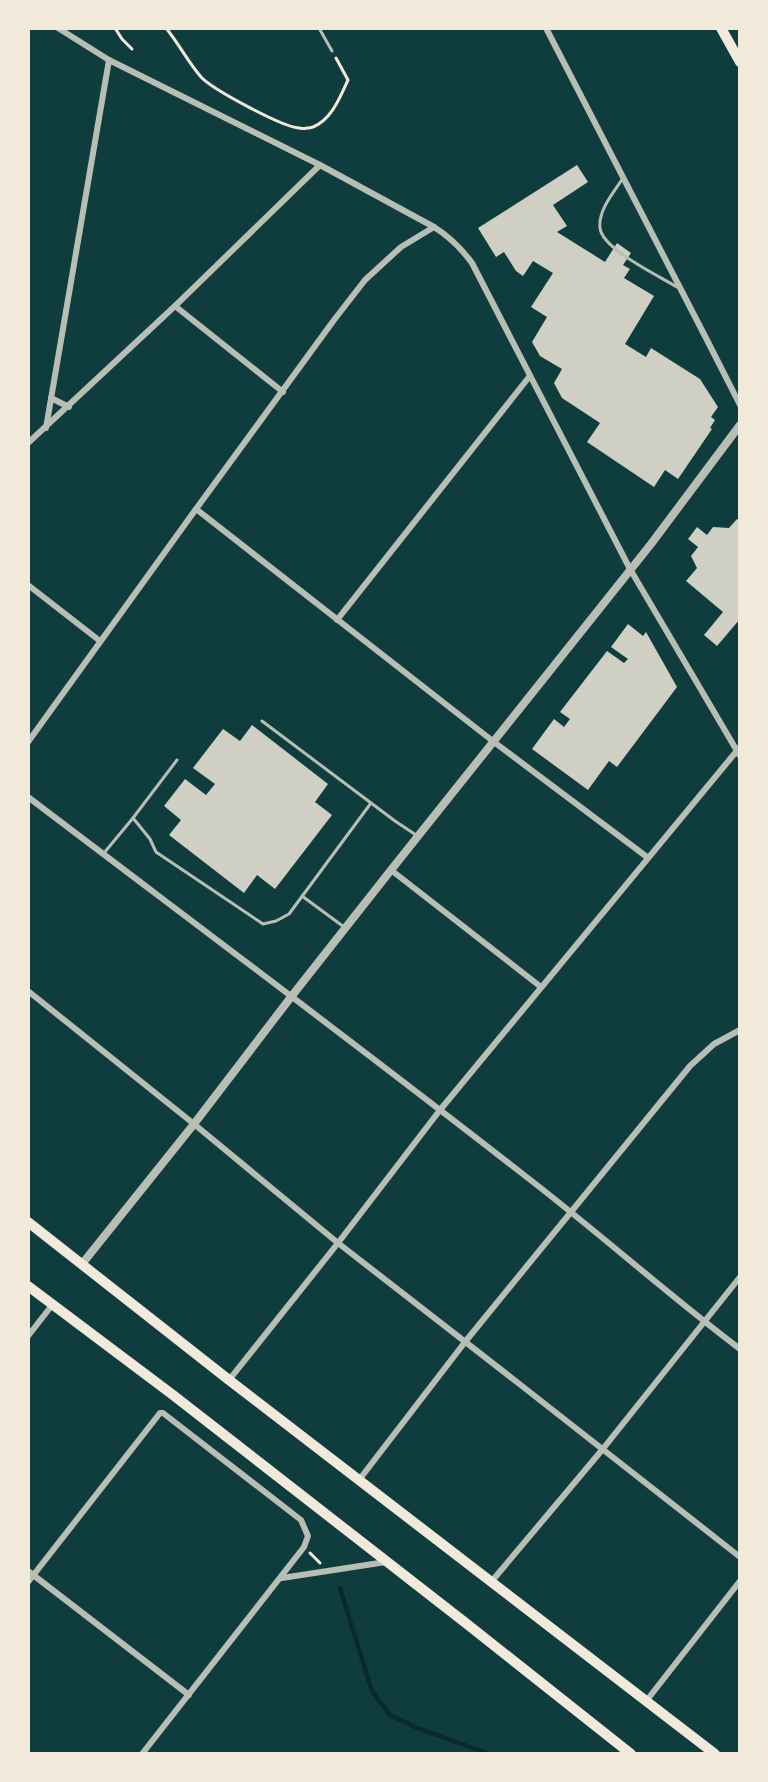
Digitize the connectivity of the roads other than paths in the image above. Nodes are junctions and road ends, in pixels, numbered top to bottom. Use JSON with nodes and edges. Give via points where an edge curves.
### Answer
{"nodes":[{"id":1,"x":58,"y":28,"type":"edge"},
{"id":2,"x":319,"y":28,"type":"edge"},
{"id":3,"x":546,"y":28,"type":"edge"},
{"id":4,"x":721,"y":28,"type":"edge"},
{"id":5,"x":332,"y":51,"type":"road end"},
{"id":6,"x":109,"y":60,"type":"junction"},
{"id":7,"x":740,"y":62,"type":"edge"},
{"id":8,"x":320,"y":165,"type":"junction"},
{"id":9,"x":623,"y":177,"type":"junction"},
{"id":10,"x":434,"y":227,"type":"junction"},
{"id":11,"x":681,"y":289,"type":"junction"},
{"id":12,"x":175,"y":306,"type":"junction"},
{"id":13,"x":529,"y":376,"type":"junction"},
{"id":14,"x":283,"y":392,"type":"junction"},
{"id":15,"x":51,"y":398,"type":"junction"},
{"id":16,"x":740,"y":405,"type":"edge"},
{"id":17,"x":69,"y":407,"type":"junction"},
{"id":18,"x":740,"y":425,"type":"edge"},
{"id":19,"x":46,"y":428,"type":"junction"},
{"id":20,"x":28,"y":443,"type":"edge"},
{"id":21,"x":196,"y":509,"type":"junction"},
{"id":22,"x":630,"y":569,"type":"junction"},
{"id":23,"x":28,"y":585,"type":"edge"},
{"id":24,"x":337,"y":620,"type":"junction"},
{"id":25,"x":100,"y":641,"type":"junction"},
{"id":26,"x":262,"y":721,"type":"dead end"},
{"id":27,"x":28,"y":742,"type":"edge"},
{"id":28,"x":494,"y":742,"type":"junction"},
{"id":29,"x":738,"y":751,"type":"edge"},
{"id":30,"x":177,"y":759,"type":"dead end"},
{"id":31,"x":28,"y":797,"type":"edge"},
{"id":32,"x":371,"y":802,"type":"junction"},
{"id":33,"x":133,"y":818,"type":"junction"},
{"id":34,"x":418,"y":836,"type":"junction"},
{"id":35,"x":103,"y":854,"type":"junction"},
{"id":36,"x":647,"y":857,"type":"junction"},
{"id":37,"x":391,"y":870,"type":"junction"},
{"id":38,"x":302,"y":896,"type":"junction"},
{"id":39,"x":345,"y":928,"type":"junction"},
{"id":40,"x":541,"y":987,"type":"junction"},
{"id":41,"x":28,"y":991,"type":"edge"},
{"id":42,"x":291,"y":997,"type":"junction"},
{"id":43,"x":740,"y":1030,"type":"edge"},
{"id":44,"x":440,"y":1110,"type":"junction"},
{"id":45,"x":194,"y":1124,"type":"junction"},
{"id":46,"x":572,"y":1212,"type":"junction"},
{"id":47,"x":28,"y":1222,"type":"edge"},
{"id":48,"x":338,"y":1243,"type":"junction"},
{"id":49,"x":82,"y":1264,"type":"junction"},
{"id":50,"x":740,"y":1277,"type":"edge"},
{"id":51,"x":28,"y":1286,"type":"edge"},
{"id":52,"x":53,"y":1304,"type":"junction"},
{"id":53,"x":704,"y":1322,"type":"junction"},
{"id":54,"x":28,"y":1336,"type":"edge"},
{"id":55,"x":465,"y":1342,"type":"junction"},
{"id":56,"x":740,"y":1348,"type":"edge"},
{"id":57,"x":229,"y":1380,"type":"junction"},
{"id":58,"x":602,"y":1450,"type":"junction"},
{"id":59,"x":359,"y":1480,"type":"junction"},
{"id":60,"x":740,"y":1557,"type":"edge"},
{"id":61,"x":386,"y":1562,"type":"junction"},
{"id":62,"x":31,"y":1573,"type":"edge"},
{"id":63,"x":281,"y":1578,"type":"junction"},
{"id":64,"x":492,"y":1581,"type":"junction"},
{"id":65,"x":740,"y":1581,"type":"edge"},
{"id":66,"x":28,"y":1582,"type":"edge"},
{"id":67,"x":189,"y":1695,"type":"junction"},
{"id":68,"x":647,"y":1700,"type":"junction"},
{"id":69,"x":142,"y":1754,"type":"edge"},
{"id":70,"x":631,"y":1754,"type":"edge"},
{"id":71,"x":715,"y":1754,"type":"edge"}],
"edges":[{"from":1,"to":6,"type":"street"},
{"from":2,"to":5,"type":"lane"},
{"from":3,"to":9,"type":"street"},
{"from":4,"to":7,"type":"main road"},
{"from":6,"to":8,"type":"street"},
{"from":6,"to":15,"type":"street"},
{"from":8,"to":10,"type":"street"},
{"from":8,"to":12,"type":"street"},
{"from":9,"to":11,"type":"street"},
{"from":9,"to":11,"type":"lane","via":[[602,214],[600,228],[604,240]]},
{"from":10,"to":13,"type":"street","via":[[459,246],[472,263]]},
{"from":10,"to":14,"type":"street","via":[[401,247],[365,280]]},
{"from":11,"to":16,"type":"street"},
{"from":12,"to":14,"type":"street"},
{"from":12,"to":17,"type":"street"},
{"from":13,"to":22,"type":"street"},
{"from":13,"to":24,"type":"street"},
{"from":14,"to":21,"type":"street"},
{"from":15,"to":17,"type":"street"},
{"from":15,"to":19,"type":"street"},
{"from":17,"to":19,"type":"street"},
{"from":18,"to":22,"type":"street"},
{"from":19,"to":20,"type":"street"},
{"from":21,"to":24,"type":"street"},
{"from":21,"to":25,"type":"street"},
{"from":22,"to":28,"type":"street"},
{"from":22,"to":29,"type":"street"},
{"from":23,"to":25,"type":"street"},
{"from":24,"to":28,"type":"street"},
{"from":25,"to":27,"type":"street"},
{"from":26,"to":32,"type":"lane"},
{"from":28,"to":34,"type":"street"},
{"from":28,"to":36,"type":"street"},
{"from":29,"to":36,"type":"street"},
{"from":30,"to":33,"type":"lane"},
{"from":31,"to":35,"type":"street"},
{"from":32,"to":34,"type":"lane"},
{"from":32,"to":38,"type":"lane"},
{"from":33,"to":35,"type":"lane"},
{"from":33,"to":38,"type":"lane","via":[[156,852],[263,924],[289,914]]},
{"from":34,"to":37,"type":"street"},
{"from":35,"to":42,"type":"street"},
{"from":36,"to":40,"type":"street"},
{"from":37,"to":39,"type":"street"},
{"from":37,"to":40,"type":"street"},
{"from":38,"to":39,"type":"lane"},
{"from":39,"to":42,"type":"street"},
{"from":40,"to":44,"type":"street"},
{"from":41,"to":45,"type":"street"},
{"from":42,"to":44,"type":"street"},
{"from":42,"to":45,"type":"street"},
{"from":43,"to":46,"type":"street","via":[[714,1044],[690,1066]]},
{"from":44,"to":46,"type":"street"},
{"from":44,"to":48,"type":"street"},
{"from":45,"to":48,"type":"street"},
{"from":45,"to":49,"type":"street"},
{"from":46,"to":53,"type":"street"},
{"from":46,"to":55,"type":"street"},
{"from":47,"to":49,"type":"main road"},
{"from":48,"to":55,"type":"street"},
{"from":48,"to":57,"type":"street"},
{"from":49,"to":57,"type":"main road"},
{"from":50,"to":53,"type":"street"},
{"from":51,"to":52,"type":"main road"},
{"from":52,"to":54,"type":"street"},
{"from":52,"to":61,"type":"main road"},
{"from":53,"to":56,"type":"street"},
{"from":53,"to":58,"type":"street"},
{"from":55,"to":58,"type":"street"},
{"from":55,"to":59,"type":"street"},
{"from":57,"to":59,"type":"main road"},
{"from":58,"to":60,"type":"street"},
{"from":58,"to":64,"type":"street"},
{"from":59,"to":64,"type":"main road"},
{"from":61,"to":63,"type":"street"},
{"from":61,"to":70,"type":"main road"},
{"from":62,"to":63,"type":"street","via":[[157,1414],[163,1413],[301,1520],[308,1536]]},
{"from":62,"to":66,"type":"street"},
{"from":62,"to":67,"type":"street"},
{"from":63,"to":67,"type":"street"},
{"from":64,"to":68,"type":"main road"},
{"from":65,"to":68,"type":"street"},
{"from":67,"to":69,"type":"street"},
{"from":68,"to":71,"type":"main road"}]}
